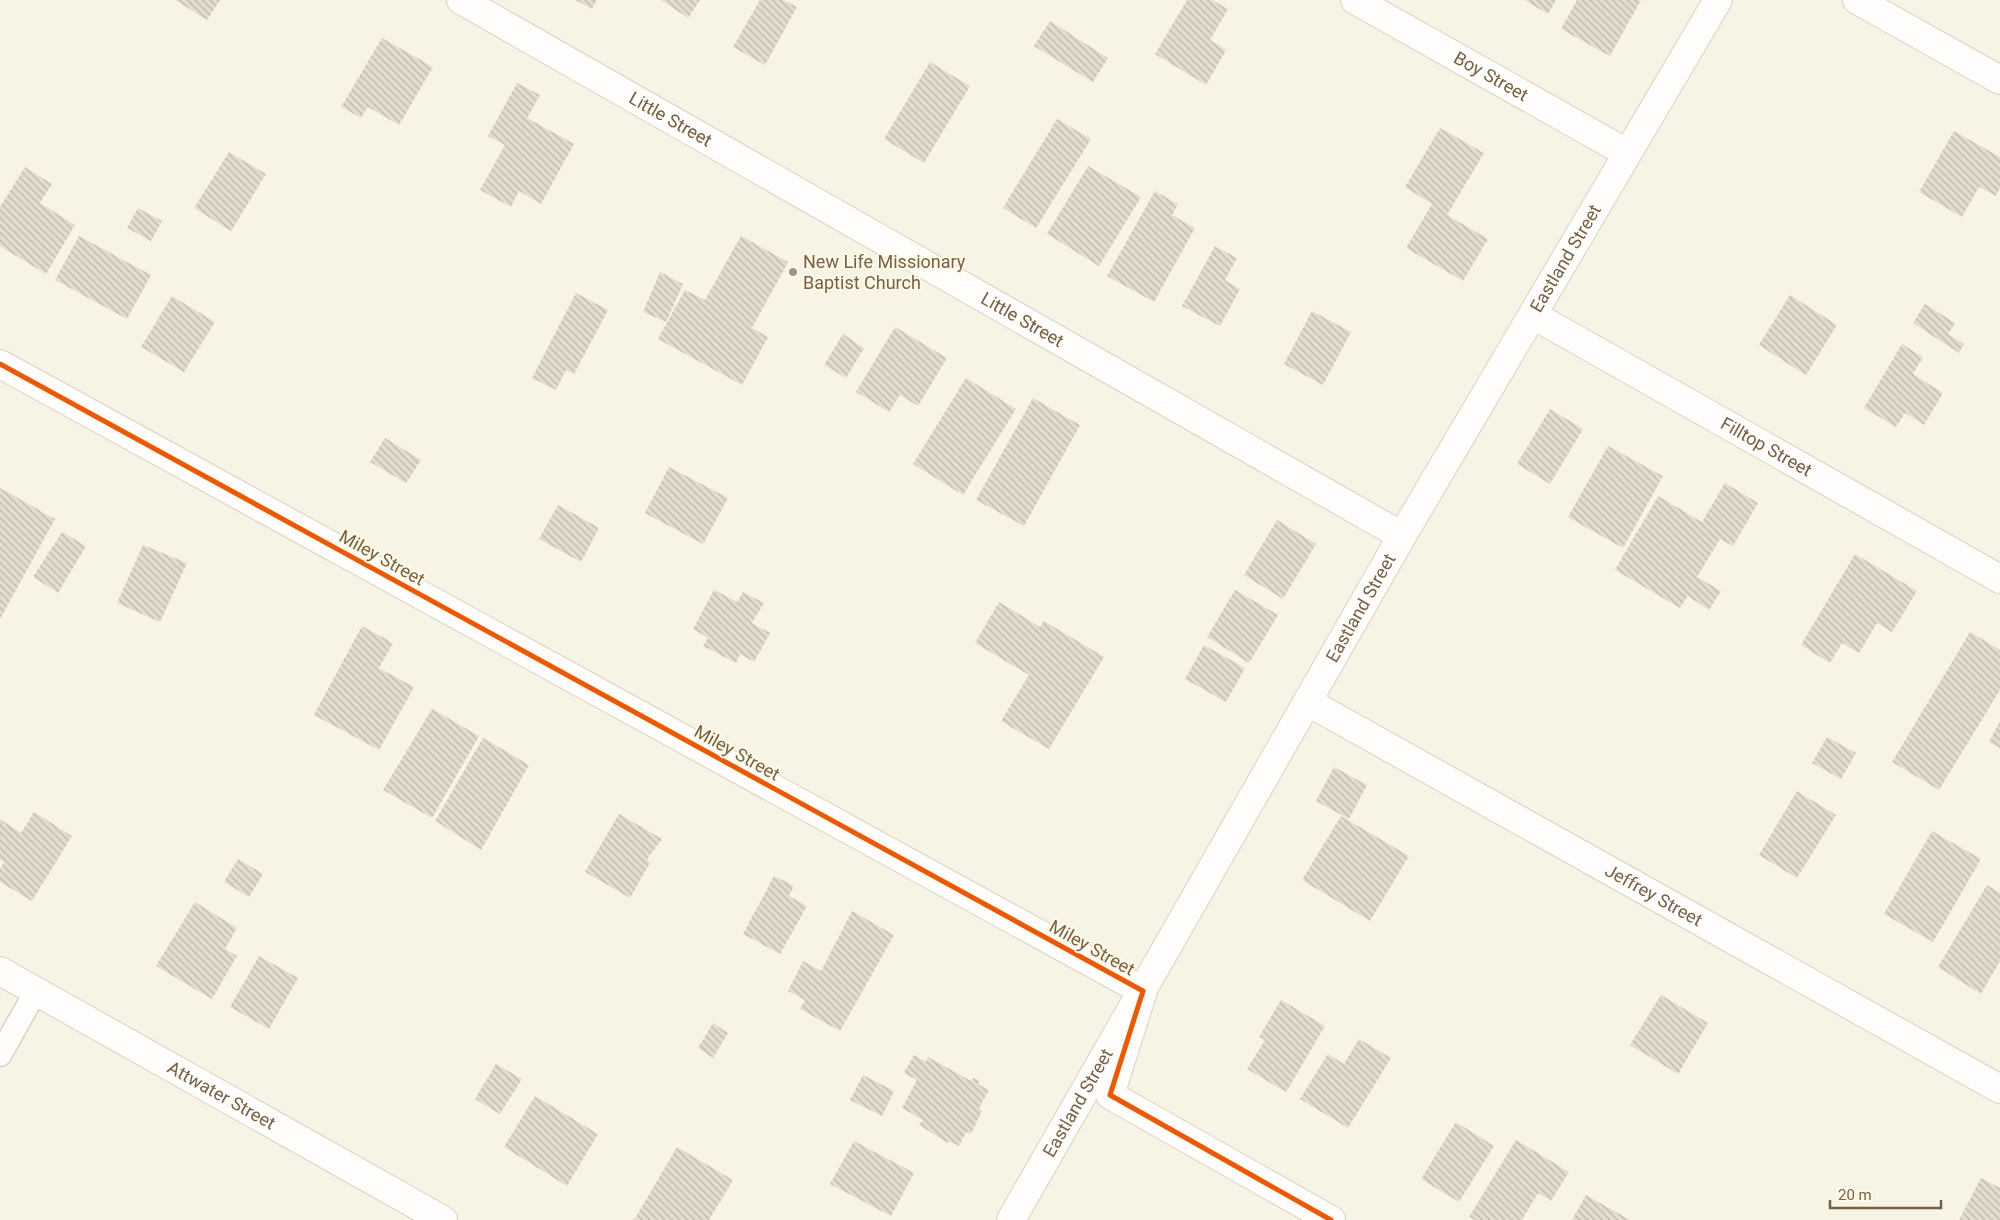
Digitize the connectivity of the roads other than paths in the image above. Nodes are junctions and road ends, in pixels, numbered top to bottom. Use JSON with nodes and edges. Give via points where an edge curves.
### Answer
{"nodes":[{"id":1,"x":461,"y":0,"type":"edge"},
{"id":2,"x":1355,"y":0,"type":"edge"},
{"id":3,"x":1718,"y":0,"type":"edge"},
{"id":4,"x":1857,"y":0,"type":"edge"},
{"id":5,"x":2000,"y":80,"type":"edge"},
{"id":6,"x":1626,"y":153,"type":"junction"},
{"id":7,"x":1532,"y":315,"type":"junction"},
{"id":8,"x":0,"y":364,"type":"edge"},
{"id":9,"x":1402,"y":536,"type":"junction"},
{"id":10,"x":2000,"y":579,"type":"edge"},
{"id":11,"x":1308,"y":702,"type":"junction"},
{"id":12,"x":0,"y":971,"type":"edge"},
{"id":13,"x":1143,"y":991,"type":"junction"},
{"id":14,"x":36,"y":992,"type":"junction"},
{"id":15,"x":0,"y":1055,"type":"edge"},
{"id":16,"x":2000,"y":1089,"type":"edge"},
{"id":17,"x":443,"y":1220,"type":"edge"},
{"id":18,"x":1011,"y":1220,"type":"edge"},
{"id":19,"x":1332,"y":1220,"type":"edge"}],
"edges":[{"from":1,"to":9,"type":"street","name":"Little Street"},
{"from":2,"to":6,"type":"street","name":"Boy Street"},
{"from":3,"to":6,"type":"street","name":"Eastland Street"},
{"from":4,"to":5,"type":"street"},
{"from":6,"to":7,"type":"street","name":"Eastland Street"},
{"from":7,"to":9,"type":"street","name":"Eastland Street"},
{"from":7,"to":10,"type":"street","name":"Filltop Street"},
{"from":8,"to":13,"type":"street","name":"Miley Street"},
{"from":9,"to":11,"type":"street","name":"Eastland Street"},
{"from":11,"to":13,"type":"street","name":"Eastland Street"},
{"from":11,"to":16,"type":"street","name":"Jeffrey Street"},
{"from":12,"to":14,"type":"street","name":"Attwater Street"},
{"from":13,"to":18,"type":"street","name":"Eastland Street"},
{"from":13,"to":19,"type":"street","name":"Miley Street","via":[[1110,1095]]},
{"from":14,"to":15,"type":"lane"},
{"from":14,"to":17,"type":"street","name":"Attwater Street"}]}
